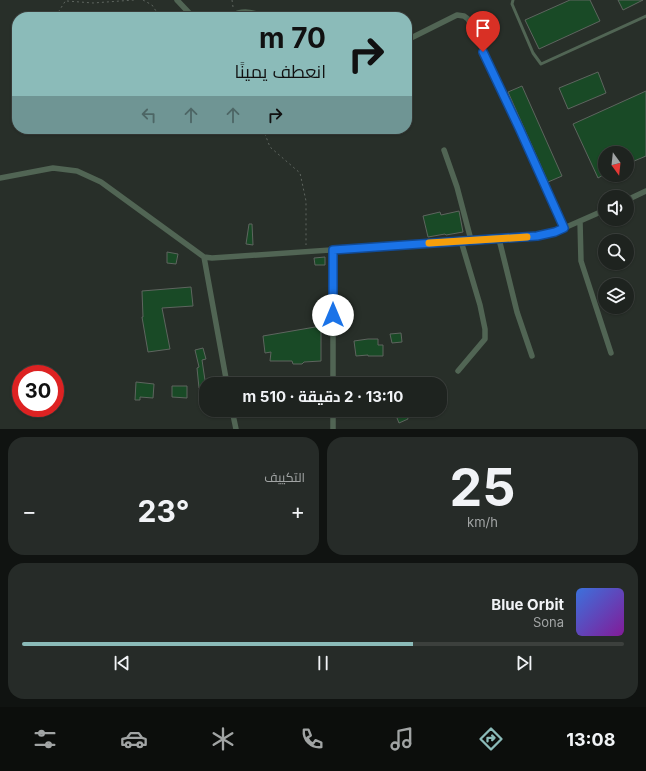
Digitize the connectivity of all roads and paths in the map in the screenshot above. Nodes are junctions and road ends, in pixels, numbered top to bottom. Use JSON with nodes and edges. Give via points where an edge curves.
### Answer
{"nodes":[{"id":1,"x":67,"y":0,"type":"edge"},
{"id":2,"x":134,"y":0,"type":"edge"},
{"id":3,"x":143,"y":0,"type":"edge"},
{"id":4,"x":177,"y":0,"type":"edge"},
{"id":5,"x":232,"y":0,"type":"edge"},
{"id":6,"x":513,"y":0,"type":"edge"},
{"id":7,"x":59,"y":12,"type":"edge"},
{"id":8,"x":157,"y":12,"type":"edge"},
{"id":9,"x":188,"y":12,"type":"edge"},
{"id":10,"x":236,"y":12,"type":"edge"},
{"id":11,"x":646,"y":16,"type":"edge"},
{"id":12,"x":412,"y":38,"type":"edge"},
{"id":13,"x":265,"y":134,"type":"edge"},
{"id":14,"x":444,"y":150,"type":"dead end"},
{"id":15,"x":0,"y":178,"type":"edge"},
{"id":16,"x":646,"y":191,"type":"edge"},
{"id":17,"x":634,"y":197,"type":"edge"},
{"id":18,"x":598,"y":213,"type":"edge"},
{"id":19,"x":580,"y":221,"type":"junction"},
{"id":20,"x":564,"y":228,"type":"junction"},
{"id":21,"x":499,"y":239,"type":"junction"},
{"id":22,"x":471,"y":240,"type":"junction"},
{"id":23,"x":461,"y":241,"type":"junction"},
{"id":24,"x":333,"y":250,"type":"junction"},
{"id":25,"x":306,"y":251,"type":"junction"},
{"id":26,"x":204,"y":257,"type":"junction"},
{"id":27,"x":611,"y":353,"type":"dead end"},
{"id":28,"x":532,"y":356,"type":"dead end"},
{"id":29,"x":458,"y":371,"type":"dead end"},
{"id":30,"x":226,"y":377,"type":"edge"},
{"id":31,"x":333,"y":377,"type":"edge"},
{"id":32,"x":233,"y":417,"type":"edge"},
{"id":33,"x":333,"y":417,"type":"edge"},
{"id":34,"x":236,"y":429,"type":"edge"},
{"id":35,"x":333,"y":429,"type":"edge"}],
"edges":[{"from":1,"to":2,"type":"path"},
{"from":1,"to":7,"type":"path"},
{"from":3,"to":8,"type":"path","via":[[152,5]]},
{"from":4,"to":9,"type":"street"},
{"from":5,"to":10,"type":"path"},
{"from":6,"to":11,"type":"lane","via":[[512,4],[533,53],[541,64]]},
{"from":12,"to":20,"type":"street","via":[[457,15],[468,20]]},
{"from":13,"to":25,"type":"path","via":[[270,147],[300,173],[306,201]]},
{"from":14,"to":22,"type":"street"},
{"from":15,"to":26,"type":"street","via":[[53,168],[77,171],[100,182]]},
{"from":16,"to":17,"type":"street"},
{"from":18,"to":19,"type":"street"},
{"from":19,"to":20,"type":"street"},
{"from":19,"to":27,"type":"street","via":[[581,261]]},
{"from":20,"to":21,"type":"street","via":[[537,236]]},
{"from":21,"to":22,"type":"street"},
{"from":21,"to":28,"type":"street","via":[[517,312]]},
{"from":22,"to":23,"type":"street"},
{"from":23,"to":24,"type":"street"},
{"from":23,"to":29,"type":"street","via":[[486,334],[485,339]]},
{"from":24,"to":25,"type":"street"},
{"from":24,"to":31,"type":"street"},
{"from":25,"to":26,"type":"street"},
{"from":26,"to":30,"type":"street"},
{"from":32,"to":34,"type":"street"},
{"from":33,"to":35,"type":"street"}]}
